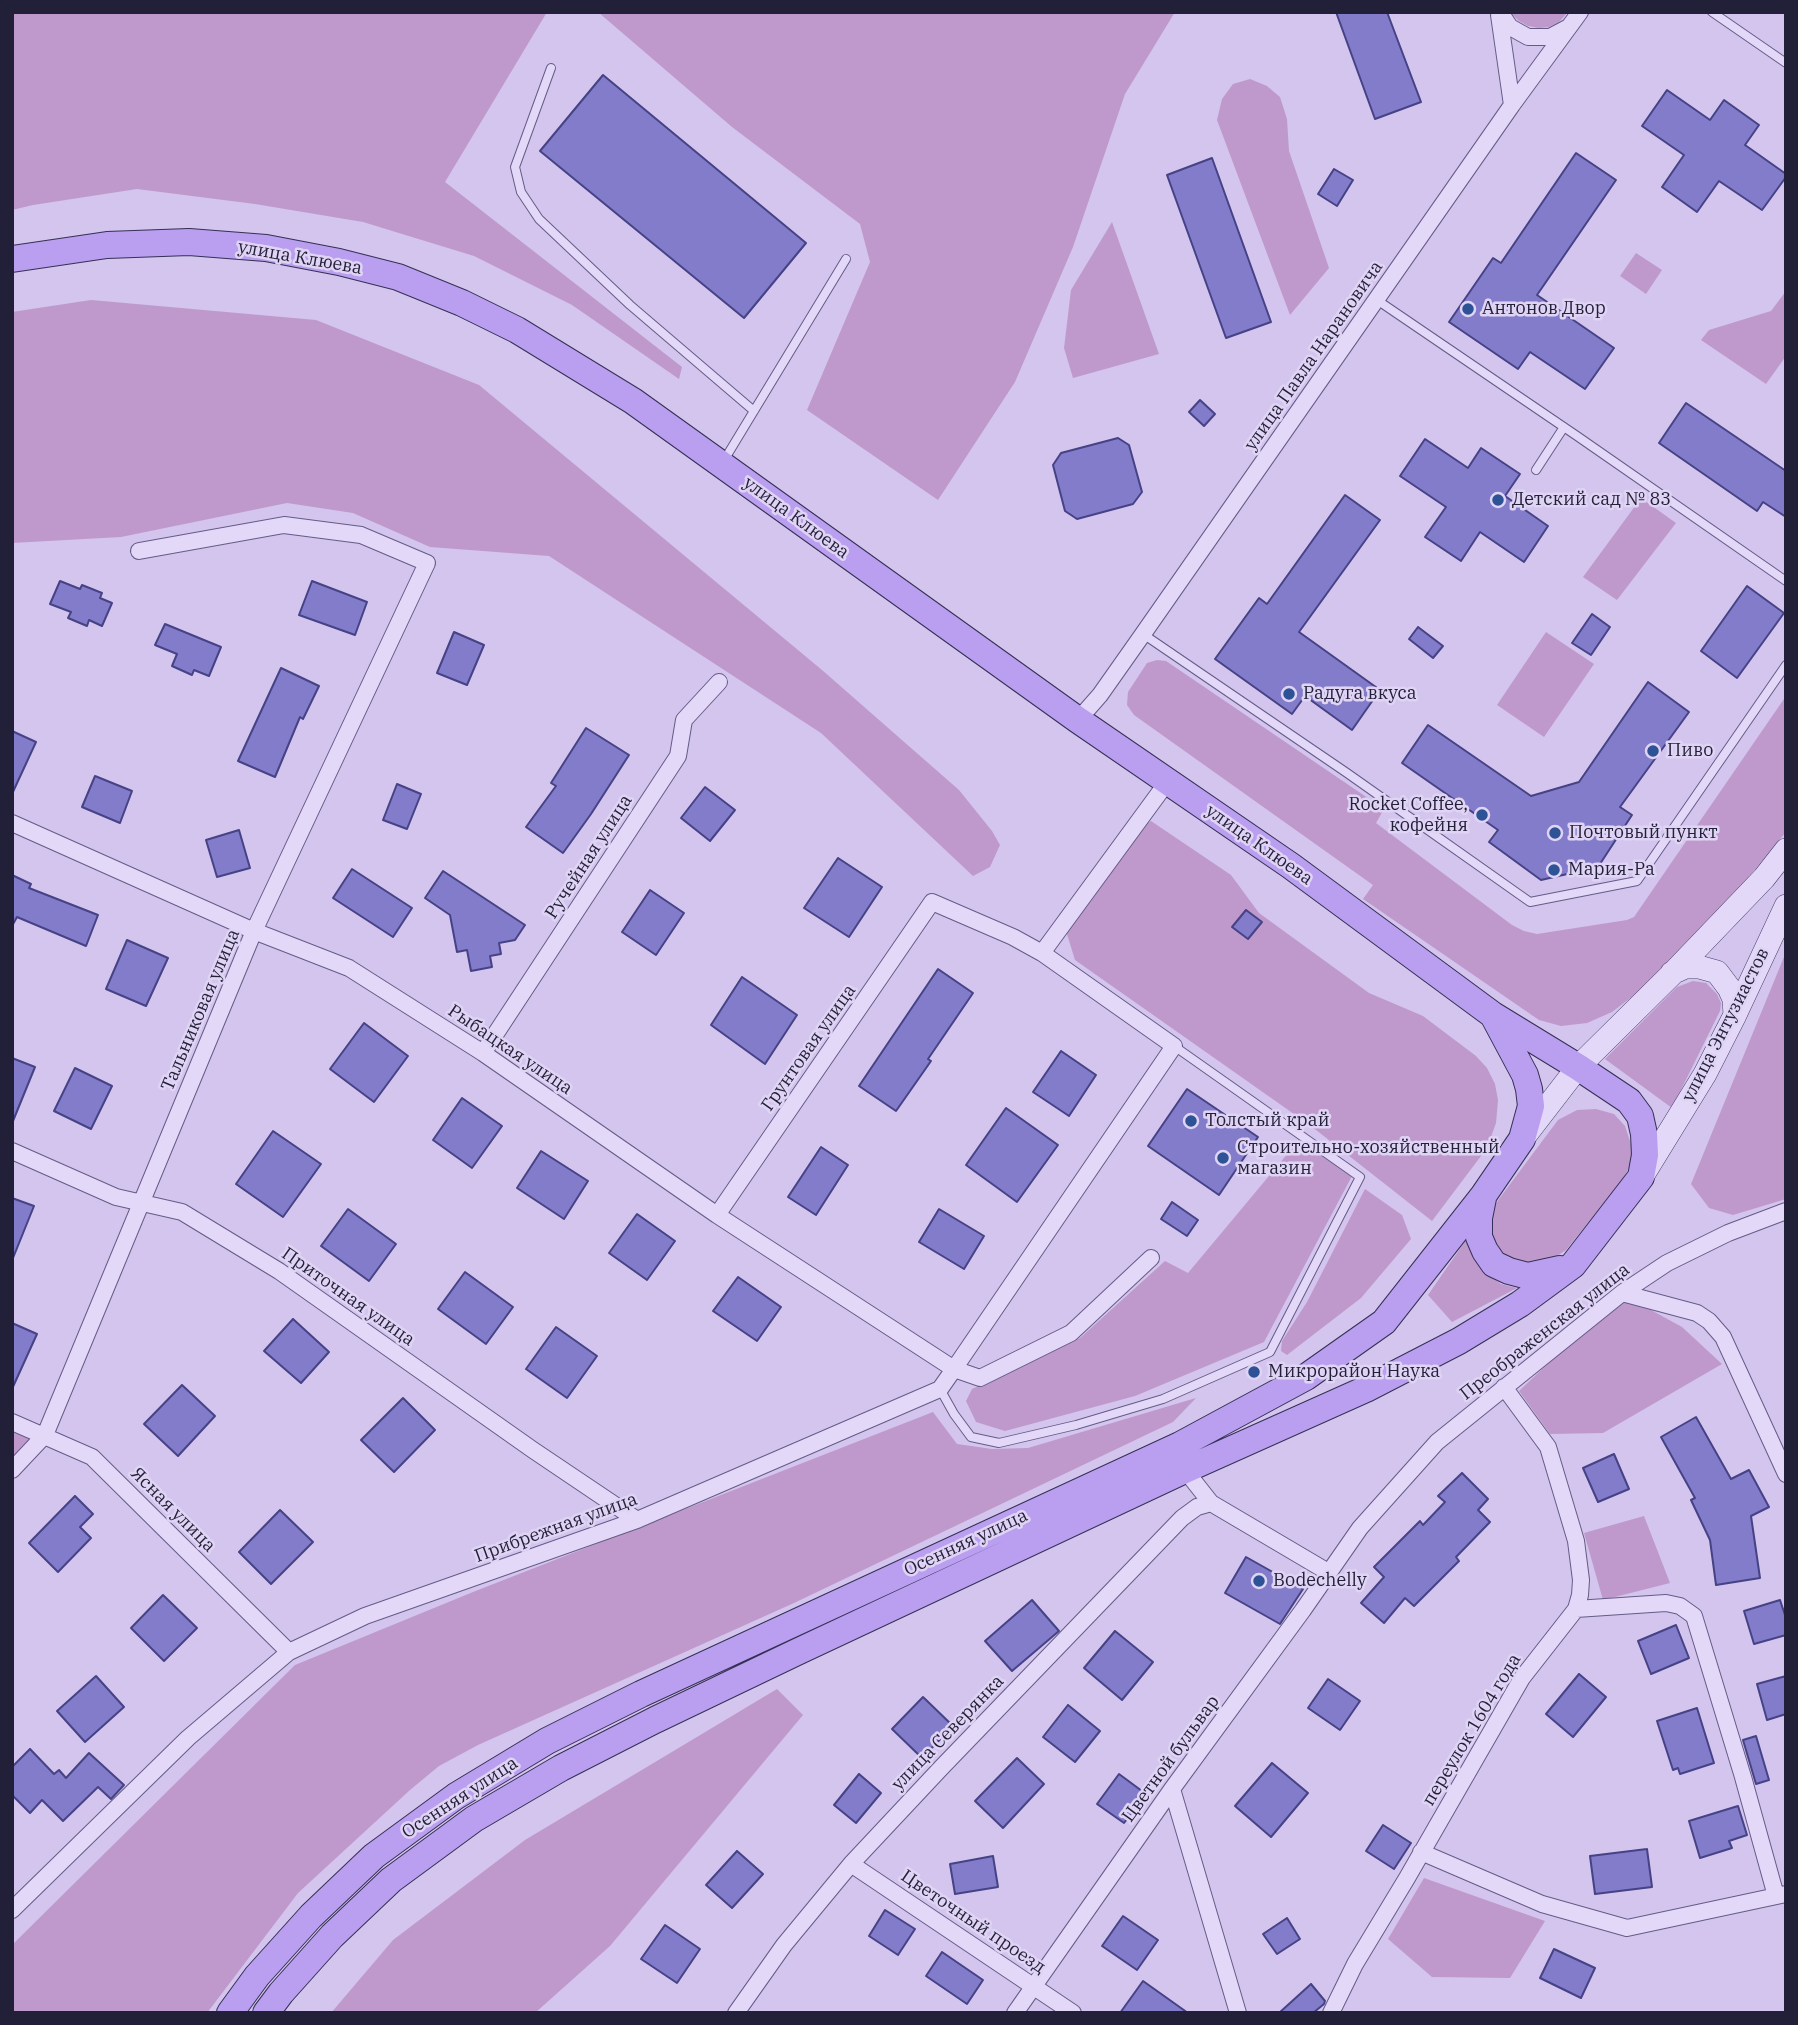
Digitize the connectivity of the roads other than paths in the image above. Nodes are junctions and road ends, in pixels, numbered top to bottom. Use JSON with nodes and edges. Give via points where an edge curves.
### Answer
{"nodes":[{"id":1,"x":1499,"y":12,"type":"edge"},
{"id":2,"x":1712,"y":12,"type":"edge"},
{"id":3,"x":1578,"y":14,"type":"edge"},
{"id":4,"x":1786,"y":63,"type":"edge"},
{"id":5,"x":551,"y":68,"type":"dead end"},
{"id":6,"x":1512,"y":105,"type":"junction"},
{"id":7,"x":12,"y":259,"type":"edge"},
{"id":8,"x":846,"y":259,"type":"dead end"},
{"id":9,"x":1377,"y":300,"type":"junction"},
{"id":10,"x":754,"y":411,"type":"junction"},
{"id":11,"x":1564,"y":427,"type":"junction"},
{"id":12,"x":721,"y":464,"type":"junction"},
{"id":13,"x":1536,"y":470,"type":"dead end"},
{"id":14,"x":139,"y":551,"type":"dead end"},
{"id":15,"x":1786,"y":581,"type":"edge"},
{"id":16,"x":1143,"y":634,"type":"junction"},
{"id":17,"x":1786,"y":665,"type":"edge"},
{"id":18,"x":719,"y":682,"type":"dead end"},
{"id":19,"x":1078,"y":720,"type":"junction"},
{"id":20,"x":1168,"y":781,"type":"junction"},
{"id":21,"x":12,"y":823,"type":"edge"},
{"id":22,"x":1786,"y":850,"type":"edge"},
{"id":23,"x":1786,"y":906,"type":"edge"},
{"id":24,"x":254,"y":931,"type":"junction"},
{"id":25,"x":1042,"y":953,"type":"junction"},
{"id":26,"x":1672,"y":974,"type":"junction"},
{"id":27,"x":1493,"y":1015,"type":"junction"},
{"id":28,"x":1735,"y":1015,"type":"junction"},
{"id":29,"x":1174,"y":1045,"type":"junction"},
{"id":30,"x":483,"y":1053,"type":"junction"},
{"id":31,"x":1578,"y":1067,"type":"junction"},
{"id":32,"x":1522,"y":1139,"type":"junction"},
{"id":33,"x":12,"y":1151,"type":"edge"},
{"id":34,"x":1641,"y":1177,"type":"junction"},
{"id":35,"x":1483,"y":1196,"type":"junction"},
{"id":36,"x":141,"y":1203,"type":"junction"},
{"id":37,"x":1786,"y":1211,"type":"edge"},
{"id":38,"x":717,"y":1215,"type":"junction"},
{"id":39,"x":1151,"y":1258,"type":"dead end"},
{"id":40,"x":1573,"y":1265,"type":"junction"},
{"id":41,"x":1622,"y":1293,"type":"junction"},
{"id":42,"x":954,"y":1368,"type":"junction"},
{"id":43,"x":1504,"y":1387,"type":"junction"},
{"id":44,"x":940,"y":1389,"type":"junction"},
{"id":45,"x":12,"y":1422,"type":"edge"},
{"id":46,"x":45,"y":1435,"type":"junction"},
{"id":47,"x":12,"y":1470,"type":"edge"},
{"id":48,"x":1185,"y":1470,"type":"junction"},
{"id":49,"x":1786,"y":1474,"type":"edge"},
{"id":50,"x":1211,"y":1503,"type":"junction"},
{"id":51,"x":637,"y":1520,"type":"junction"},
{"id":52,"x":1360,"y":1528,"type":"joint"},
{"id":53,"x":1328,"y":1572,"type":"junction"},
{"id":54,"x":1576,"y":1609,"type":"junction"},
{"id":55,"x":289,"y":1652,"type":"junction"},
{"id":56,"x":1172,"y":1789,"type":"junction"},
{"id":57,"x":1421,"y":1852,"type":"junction"},
{"id":58,"x":851,"y":1864,"type":"junction"},
{"id":59,"x":1781,"y":1895,"type":"edge"},
{"id":60,"x":12,"y":1910,"type":"edge"},
{"id":61,"x":1033,"y":1986,"type":"junction"},
{"id":62,"x":230,"y":2013,"type":"edge"},
{"id":63,"x":266,"y":2013,"type":"edge"},
{"id":64,"x":736,"y":2013,"type":"edge"},
{"id":65,"x":1015,"y":2013,"type":"edge"},
{"id":66,"x":1073,"y":2013,"type":"edge"},
{"id":67,"x":1238,"y":2013,"type":"edge"},
{"id":68,"x":1331,"y":2013,"type":"edge"}],
"edges":[{"from":1,"to":3,"type":"street","via":[[1510,27],[1534,38],[1557,34]]},
{"from":1,"to":6,"type":"street"},
{"from":2,"to":4,"type":"lane"},
{"from":3,"to":6,"type":"street","name":"улица Павла Нарановича"},
{"from":5,"to":10,"type":"lane","via":[[515,167],[521,192],[539,219]]},
{"from":6,"to":9,"type":"street","name":"улица Павла Нарановича"},
{"from":7,"to":12,"type":"main road","name":"улица Клюева","via":[[107,245],[189,242],[266,248],[398,277],[517,330],[633,401]]},
{"from":8,"to":10,"type":"lane"},
{"from":9,"to":11,"type":"lane"},
{"from":9,"to":16,"type":"street","name":"улица Павла Нарановича"},
{"from":10,"to":12,"type":"lane"},
{"from":11,"to":13,"type":"lane"},
{"from":11,"to":15,"type":"lane"},
{"from":12,"to":19,"type":"main road","name":"улица Клюева"},
{"from":14,"to":24,"type":"street","name":"Тальниковая улица","via":[[284,525],[361,535],[427,563]]},
{"from":16,"to":17,"type":"lane","via":[[1530,902],[1637,881]]},
{"from":16,"to":19,"type":"street","name":"улица Павла Нарановича"},
{"from":18,"to":30,"type":"street","name":"Ручейная улица","via":[[684,720],[678,756]]},
{"from":19,"to":20,"type":"main road","name":"улица Клюева"},
{"from":20,"to":25,"type":"street"},
{"from":20,"to":27,"type":"main road","name":"улица Клюева"},
{"from":21,"to":24,"type":"street","name":"Рыбацкая улица"},
{"from":22,"to":26,"type":"main road"},
{"from":23,"to":28,"type":"main road","name":"улица Энтузиастов"},
{"from":24,"to":30,"type":"street","name":"Рыбацкая улица","via":[[349,968]]},
{"from":24,"to":36,"type":"street","name":"Тальниковая улица"},
{"from":25,"to":29,"type":"street"},
{"from":25,"to":38,"type":"street","name":"Грунтовая улица","via":[[932,902]]},
{"from":26,"to":28,"type":"main road","via":[[1685,967],[1717,972],[1730,988]]},
{"from":26,"to":31,"type":"main road","name":"Осенняя улица"},
{"from":27,"to":31,"type":"main road","name":"улица Клюева"},
{"from":27,"to":32,"type":"main road","name":"улица Клюева","via":[[1530,1089],[1531,1106]]},
{"from":28,"to":34,"type":"main road","name":"улица Энтузиастов","via":[[1705,1074]]},
{"from":29,"to":42,"type":"street"},
{"from":29,"to":44,"type":"lane","via":[[1360,1177],[1269,1352],[1163,1399],[999,1443],[971,1437]]},
{"from":30,"to":38,"type":"street","name":"Рыбацкая улица"},
{"from":31,"to":32,"type":"main road","name":"Осенняя улица"},
{"from":31,"to":34,"type":"main road","name":"улица Клюева","via":[[1629,1101],[1640,1116],[1645,1155]]},
{"from":32,"to":35,"type":"main road","name":"Осенняя улица"},
{"from":33,"to":36,"type":"street","name":"Приточная улица","via":[[116,1197]]},
{"from":34,"to":40,"type":"main road","name":"Осенняя улица"},
{"from":35,"to":40,"type":"main road","via":[[1479,1237],[1494,1264],[1528,1276]]},
{"from":35,"to":62,"type":"main road","name":"Осенняя улица","via":[[1384,1322],[1306,1377],[1180,1445],[641,1693],[547,1741],[456,1796],[374,1856],[311,1916]]},
{"from":36,"to":46,"type":"street","name":"Тальниковая улица"},
{"from":36,"to":51,"type":"street","name":"Приточная улица","via":[[182,1212],[279,1271]]},
{"from":37,"to":41,"type":"street","name":"Преображенская улица","via":[[1667,1263]]},
{"from":38,"to":42,"type":"street","name":"Рыбацкая улица"},
{"from":39,"to":42,"type":"street","via":[[1070,1333],[980,1378]]},
{"from":40,"to":48,"type":"main road","name":"Осенняя улица","via":[[1459,1341],[1366,1389]]},
{"from":41,"to":43,"type":"street","name":"Преображенская улица"},
{"from":41,"to":49,"type":"street","via":[[1697,1313],[1709,1321],[1723,1337]]},
{"from":42,"to":44,"type":"street"},
{"from":43,"to":52,"type":"street","name":"Преображенская улица","via":[[1437,1442]]},
{"from":43,"to":54,"type":"street","via":[[1548,1447],[1576,1541],[1581,1580]]},
{"from":44,"to":51,"type":"street","name":"Прибрежная улица"},
{"from":45,"to":46,"type":"street","name":"Ясная улица"},
{"from":46,"to":47,"type":"street","name":"Тальниковая улица"},
{"from":46,"to":55,"type":"street","name":"Ясная улица","via":[[92,1457]]},
{"from":48,"to":50,"type":"street"},
{"from":48,"to":63,"type":"main road","name":"Осенняя улица","via":[[655,1720],[474,1819],[391,1880],[332,1936]]},
{"from":50,"to":53,"type":"street"},
{"from":50,"to":58,"type":"street","name":"улица Северянка","via":[[1182,1518]]},
{"from":51,"to":55,"type":"street","name":"Прибрежная улица","via":[[365,1616]]},
{"from":52,"to":53,"type":"street","name":"Цветной бульвар"},
{"from":53,"to":56,"type":"street","name":"Цветной бульвар"},
{"from":54,"to":57,"type":"street","name":"переулок 1604 года","via":[[1522,1678]]},
{"from":54,"to":59,"type":"street","via":[[1666,1603],[1681,1606],[1694,1616]]},
{"from":55,"to":60,"type":"street","name":"Прибрежная улица","via":[[188,1738]]},
{"from":56,"to":61,"type":"street","name":"Цветной бульвар"},
{"from":56,"to":67,"type":"street"},
{"from":57,"to":59,"type":"street","via":[[1542,1903],[1627,1928]]},
{"from":57,"to":68,"type":"street","name":"переулок 1604 года"},
{"from":58,"to":61,"type":"street","name":"Цветочный проезд"},
{"from":58,"to":64,"type":"street","name":"улица Северянка","via":[[784,1945]]},
{"from":61,"to":65,"type":"street","name":"Цветной бульвар"},
{"from":61,"to":66,"type":"street","name":"Цветочный проезд"}]}
